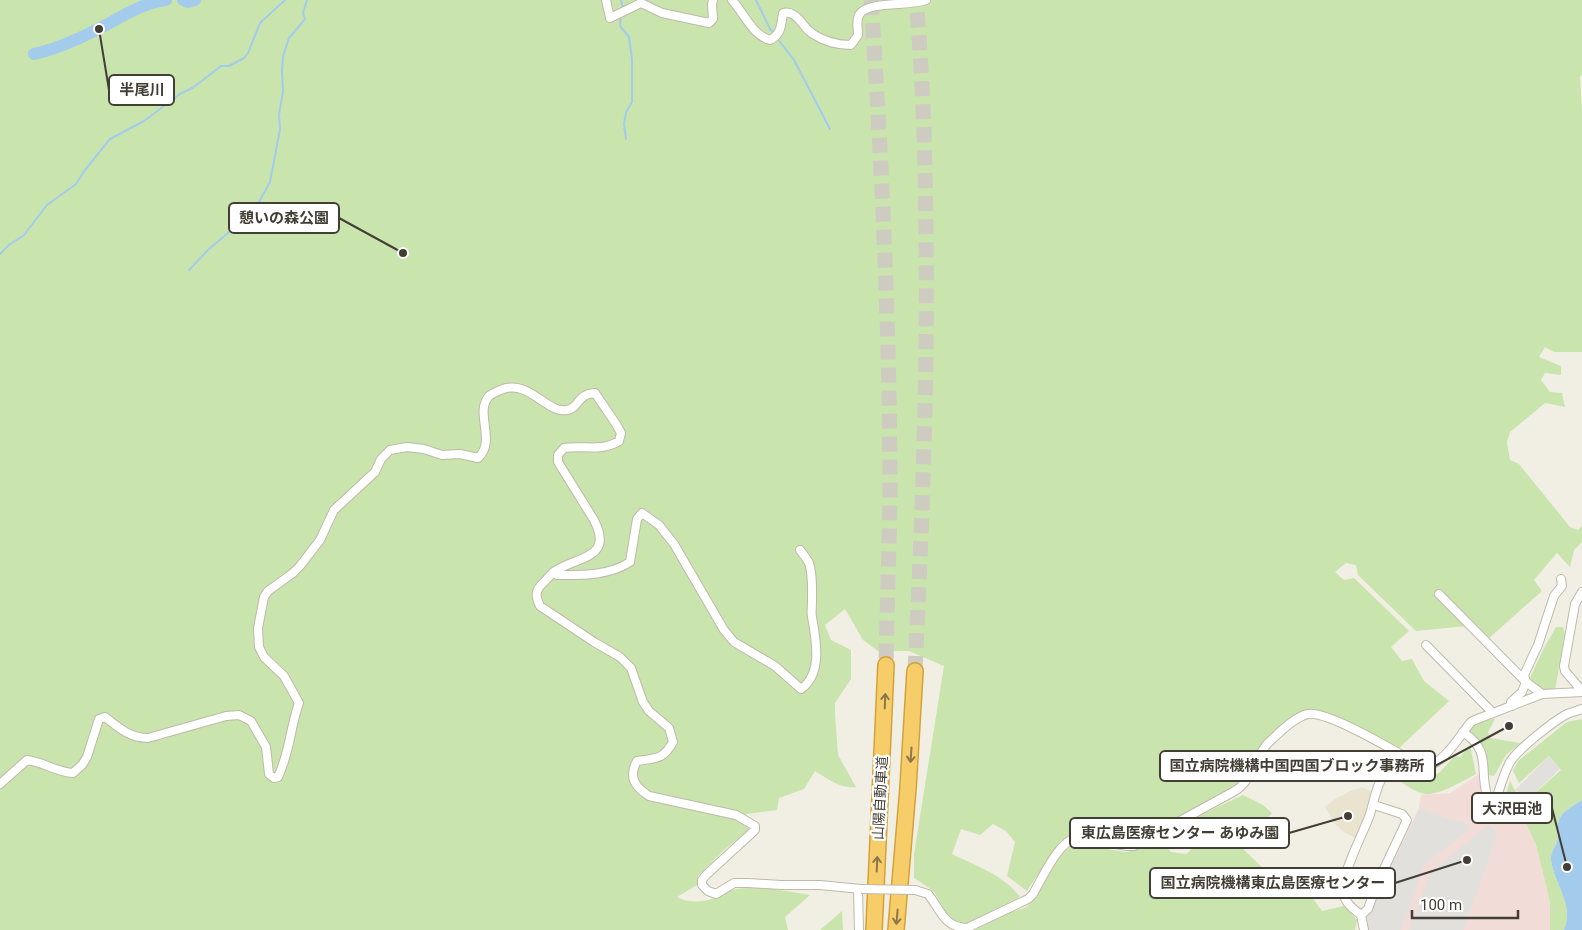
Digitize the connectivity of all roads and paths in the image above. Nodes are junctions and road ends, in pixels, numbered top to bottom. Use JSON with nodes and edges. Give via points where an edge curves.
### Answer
{"nodes":[{"id":1,"x":606,"y":0,"type":"edge"},
{"id":2,"x":713,"y":0,"type":"edge"},
{"id":3,"x":732,"y":0,"type":"edge"},
{"id":4,"x":926,"y":0,"type":"edge"},
{"id":5,"x":800,"y":550,"type":"dead end"},
{"id":6,"x":556,"y":571,"type":"junction"},
{"id":7,"x":1561,"y":578,"type":"dead end"},
{"id":8,"x":1582,"y":592,"type":"edge"},
{"id":9,"x":1439,"y":594,"type":"dead end"},
{"id":10,"x":1426,"y":645,"type":"dead end"},
{"id":11,"x":886,"y":665,"type":"tunnel mouth"},
{"id":12,"x":915,"y":671,"type":"tunnel mouth"},
{"id":13,"x":1526,"y":682,"type":"junction"},
{"id":14,"x":1582,"y":691,"type":"edge"},
{"id":15,"x":1542,"y":694,"type":"junction"},
{"id":16,"x":1512,"y":706,"type":"junction"},
{"id":17,"x":1582,"y":709,"type":"edge"},
{"id":18,"x":1490,"y":714,"type":"junction"},
{"id":19,"x":1463,"y":732,"type":"junction"},
{"id":20,"x":1425,"y":768,"type":"junction"},
{"id":21,"x":0,"y":784,"type":"edge"},
{"id":22,"x":1374,"y":805,"type":"junction"},
{"id":23,"x":1493,"y":810,"type":"junction"},
{"id":24,"x":1490,"y":819,"type":"dead end"},
{"id":25,"x":859,"y":889,"type":"junction"},
{"id":26,"x":1361,"y":915,"type":"junction"},
{"id":27,"x":858,"y":930,"type":"edge"},
{"id":28,"x":874,"y":930,"type":"edge"},
{"id":29,"x":896,"y":930,"type":"edge"},
{"id":30,"x":1364,"y":930,"type":"edge"}],
"edges":[{"from":1,"to":2,"type":"street","via":[[610,18],[640,3],[662,13],[709,23],[713,19]]},
{"from":3,"to":4,"type":"street","via":[[763,38],[770,40],[776,36],[783,12],[788,11],[811,33],[826,42],[841,45],[851,45],[855,41],[859,13],[864,8],[889,0],[917,3]]},
{"from":5,"to":6,"type":"street","via":[[809,562],[816,643],[814,674],[801,689],[775,666],[734,642],[674,544],[659,525],[642,514],[637,519],[630,562],[586,575],[558,574]]},
{"from":6,"to":21,"type":"street","via":[[594,553],[600,543],[599,529],[558,462],[558,455],[564,448],[574,446],[596,448],[612,445],[619,441],[621,433],[595,393],[580,398],[574,408],[566,411],[527,391],[508,388],[491,394],[486,401],[486,446],[483,454],[478,458],[442,455],[407,447],[390,450],[375,472],[334,510],[320,540],[300,566],[264,597],[258,628],[259,647],[264,657],[284,676],[299,703],[278,777],[269,774],[266,747],[251,721],[239,715],[148,738],[129,735],[106,717],[99,719],[87,757],[73,773],[28,760]]},
{"from":6,"to":25,"type":"street","via":[[537,590],[540,606],[620,657],[631,668],[643,702],[669,728],[673,742],[667,753],[655,759],[637,761],[633,768],[633,780],[640,790],[649,796],[736,815],[755,826],[755,830],[706,874],[702,885],[716,894],[734,884],[748,883]]},
{"from":7,"to":13,"type":"street","via":[[1562,586],[1554,596],[1524,675]]},
{"from":8,"to":14,"type":"street","via":[[1575,604],[1564,666]]},
{"from":9,"to":13,"type":"street"},
{"from":10,"to":18,"type":"street","via":[[1490,710]]},
{"from":28,"to":11,"type":"highway","name":"山陽自動車道","one_way":true},
{"from":12,"to":29,"type":"highway","name":"山陽自動車道","one_way":true},
{"from":13,"to":15,"type":"street"},
{"from":13,"to":16,"type":"street","via":[[1522,692],[1511,702]]},
{"from":14,"to":15,"type":"street"},
{"from":15,"to":16,"type":"street"},
{"from":16,"to":18,"type":"street"},
{"from":17,"to":23,"type":"street","via":[[1555,722],[1515,754],[1497,792]]},
{"from":18,"to":19,"type":"street","via":[[1471,722]]},
{"from":19,"to":20,"type":"street","via":[[1438,762]]},
{"from":19,"to":23,"type":"street","via":[[1471,737],[1482,753],[1486,795]]},
{"from":20,"to":22,"type":"street","via":[[1385,775],[1379,782]]},
{"from":20,"to":25,"type":"street","bridge":true,"via":[[1372,738],[1324,716],[1308,714],[1269,742],[1244,785],[1233,792],[1134,846],[1072,838],[1062,847],[1028,899],[967,928],[956,928],[948,923],[928,894],[915,890]]},
{"from":22,"to":26,"type":"street","via":[[1349,863],[1342,890],[1349,905]]},
{"from":22,"to":26,"type":"street","via":[[1402,814],[1407,820],[1368,909]]},
{"from":23,"to":24,"type":"street"},
{"from":25,"to":27,"type":"street"},
{"from":26,"to":30,"type":"street"}]}
